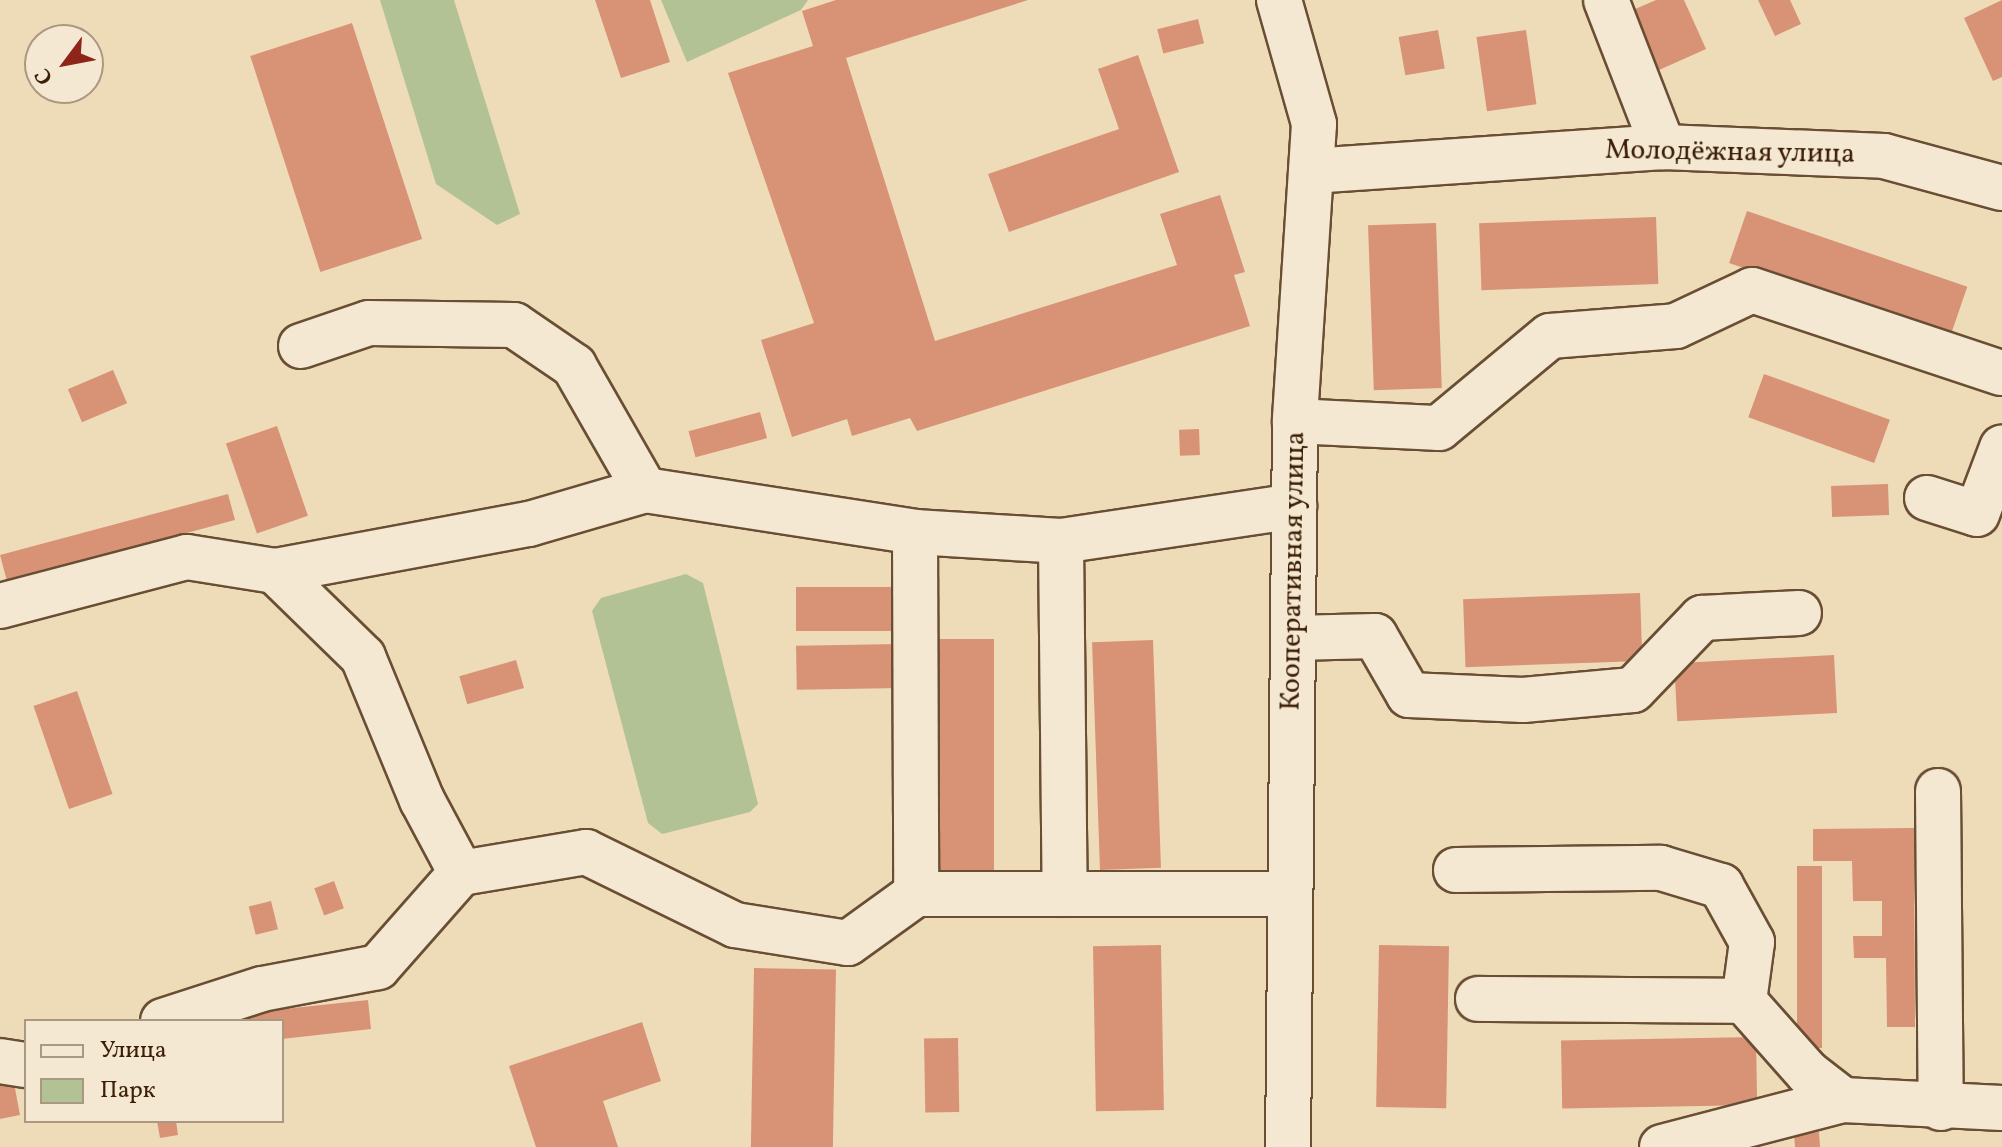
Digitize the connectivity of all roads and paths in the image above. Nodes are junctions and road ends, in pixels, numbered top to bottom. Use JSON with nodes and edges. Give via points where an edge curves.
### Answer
{"nodes":[{"id":1,"x":1279,"y":0,"type":"edge"},
{"id":2,"x":1606,"y":0,"type":"edge"},
{"id":3,"x":1663,"y":147,"type":"junction"},
{"id":4,"x":1311,"y":171,"type":"junction"},
{"id":5,"x":2002,"y":188,"type":"edge"},
{"id":6,"x":301,"y":346,"type":"dead end"},
{"id":7,"x":2002,"y":373,"type":"edge"},
{"id":8,"x":1295,"y":421,"type":"junction"},
{"id":9,"x":2002,"y":448,"type":"edge"},
{"id":10,"x":645,"y":490,"type":"junction"},
{"id":11,"x":1927,"y":498,"type":"dead end"},
{"id":12,"x":1294,"y":506,"type":"junction"},
{"id":13,"x":915,"y":532,"type":"junction"},
{"id":14,"x":1061,"y":541,"type":"junction"},
{"id":15,"x":275,"y":571,"type":"junction"},
{"id":16,"x":0,"y":606,"type":"edge"},
{"id":17,"x":1799,"y":613,"type":"dead end"},
{"id":18,"x":1293,"y":638,"type":"junction"},
{"id":19,"x":1938,"y":791,"type":"dead end"},
{"id":20,"x":1456,"y":870,"type":"dead end"},
{"id":21,"x":461,"y":873,"type":"junction"},
{"id":22,"x":916,"y":894,"type":"junction"},
{"id":23,"x":1065,"y":894,"type":"junction"},
{"id":24,"x":1290,"y":894,"type":"junction"},
{"id":25,"x":1478,"y":999,"type":"dead end"},
{"id":26,"x":1744,"y":1001,"type":"junction"},
{"id":27,"x":169,"y":1019,"type":"edge"},
{"id":28,"x":0,"y":1061,"type":"edge"},
{"id":29,"x":24,"y":1065,"type":"edge"},
{"id":30,"x":1843,"y":1100,"type":"junction"},
{"id":31,"x":1941,"y":1108,"type":"junction"},
{"id":32,"x":2002,"y":1108,"type":"edge"},
{"id":33,"x":1288,"y":1147,"type":"edge"},
{"id":34,"x":1662,"y":1147,"type":"edge"}],
"edges":[{"from":1,"to":4,"type":"street","name":"Кооперативная улица","via":[[1314,124]]},
{"from":2,"to":3,"type":"street"},
{"from":3,"to":4,"type":"street","name":"Молодёжная улица"},
{"from":3,"to":5,"type":"street","name":"Молодёжная улица","via":[[1884,156]]},
{"from":4,"to":8,"type":"street","name":"Кооперативная улица"},
{"from":6,"to":10,"type":"street","via":[[369,323],[514,325],[574,366]]},
{"from":7,"to":8,"type":"street","via":[[1752,290],[1676,326],[1550,336],[1439,428]]},
{"from":8,"to":12,"type":"street","name":"Кооперативная улица"},
{"from":9,"to":11,"type":"street","via":[[1977,514]]},
{"from":10,"to":13,"type":"street"},
{"from":10,"to":15,"type":"street","via":[[529,524]]},
{"from":12,"to":14,"type":"street"},
{"from":12,"to":18,"type":"street","name":"Кооперативная улица"},
{"from":13,"to":14,"type":"street"},
{"from":13,"to":22,"type":"street"},
{"from":14,"to":23,"type":"street"},
{"from":15,"to":16,"type":"street","via":[[187,557]]},
{"from":15,"to":21,"type":"street","via":[[363,657],[422,800]]},
{"from":17,"to":18,"type":"street","via":[[1702,618],[1633,690],[1523,700],[1409,695],[1375,636]]},
{"from":18,"to":24,"type":"street","name":"Кооперативная улица"},
{"from":19,"to":31,"type":"street"},
{"from":20,"to":26,"type":"street","via":[[1661,868],[1721,886],[1752,942]]},
{"from":21,"to":22,"type":"street","via":[[586,852],[735,925],[848,943]]},
{"from":21,"to":27,"type":"street","via":[[378,967],[262,989]]},
{"from":22,"to":23,"type":"street"},
{"from":23,"to":24,"type":"street"},
{"from":24,"to":33,"type":"street","name":"Кооперативная улица"},
{"from":25,"to":26,"type":"street"},
{"from":26,"to":30,"type":"street","via":[[1808,1073]]},
{"from":28,"to":29,"type":"street"},
{"from":30,"to":31,"type":"street"},
{"from":30,"to":34,"type":"street"},
{"from":31,"to":32,"type":"street"}]}
